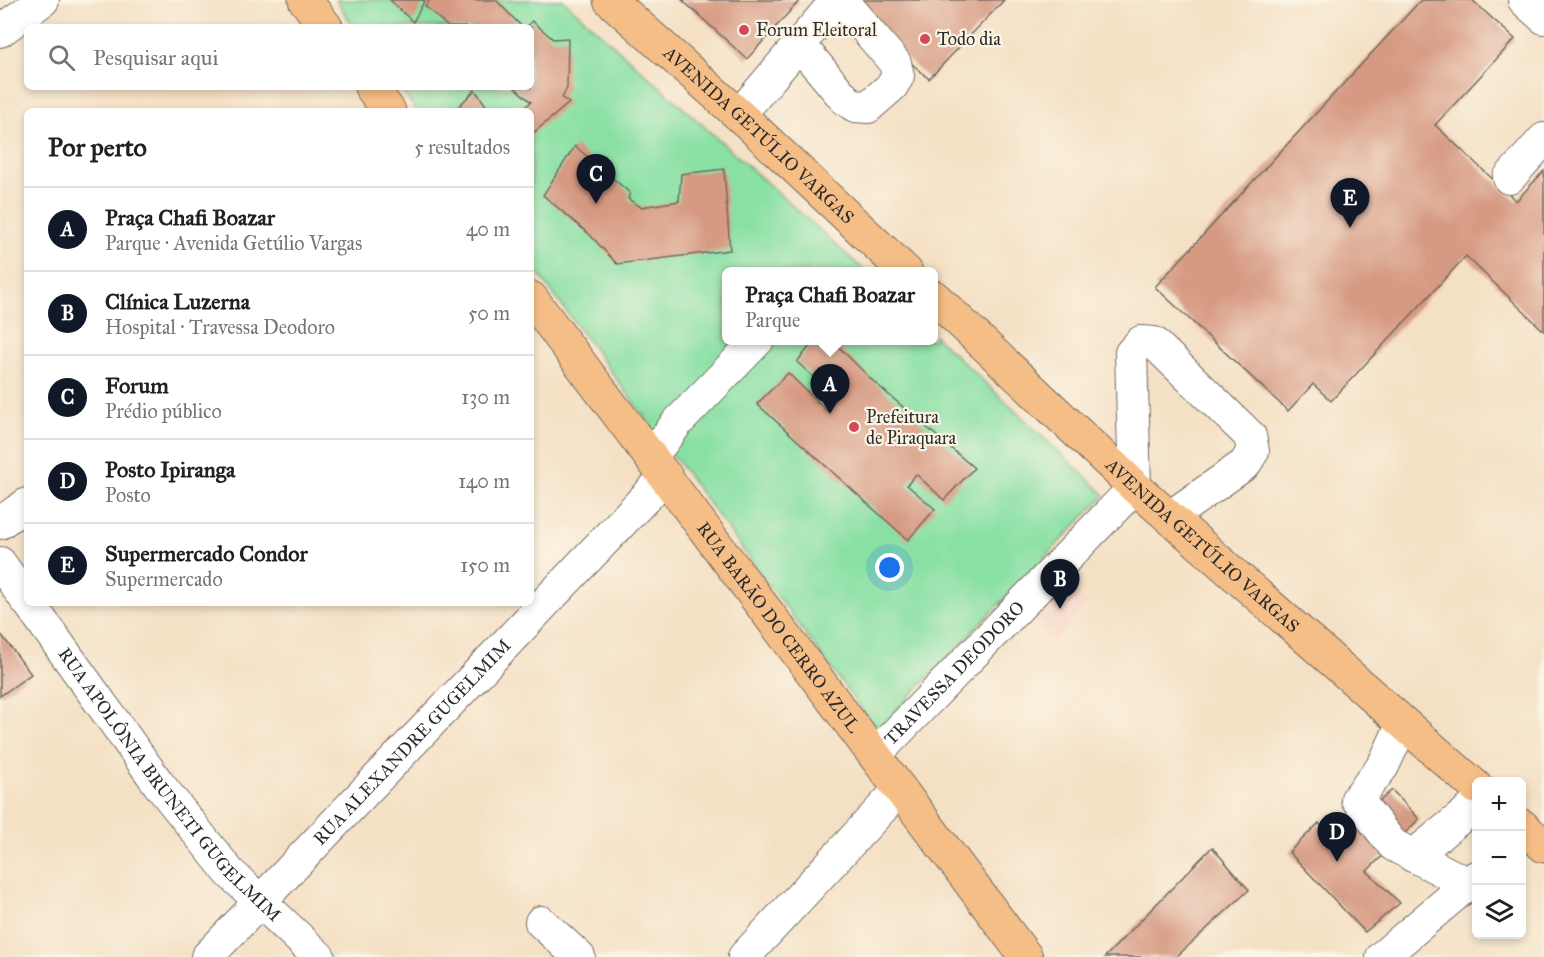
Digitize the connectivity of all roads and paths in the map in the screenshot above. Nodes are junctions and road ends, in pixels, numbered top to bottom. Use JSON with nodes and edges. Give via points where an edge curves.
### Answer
{"nodes":[{"id":1,"x":43,"y":0,"type":"edge"},
{"id":2,"x":305,"y":0,"type":"edge"},
{"id":3,"x":610,"y":0,"type":"edge"},
{"id":4,"x":1524,"y":0,"type":"edge"},
{"id":5,"x":1544,"y":18,"type":"edge"},
{"id":6,"x":324,"y":24,"type":"edge"},
{"id":7,"x":0,"y":31,"type":"edge"},
{"id":8,"x":800,"y":44,"type":"dead end"},
{"id":9,"x":373,"y":90,"type":"edge"},
{"id":10,"x":387,"y":108,"type":"edge"},
{"id":11,"x":739,"y":115,"type":"junction"},
{"id":12,"x":1544,"y":140,"type":"edge"},
{"id":13,"x":1509,"y":178,"type":"dead end"},
{"id":14,"x":901,"y":267,"type":"edge"},
{"id":15,"x":534,"y":302,"type":"edge"},
{"id":16,"x":938,"y":302,"type":"edge"},
{"id":17,"x":753,"y":345,"type":"edge"},
{"id":18,"x":659,"y":466,"type":"junction"},
{"id":19,"x":1135,"y":487,"type":"junction"},
{"id":20,"x":24,"y":506,"type":"edge"},
{"id":21,"x":1170,"y":517,"type":"junction"},
{"id":22,"x":0,"y":523,"type":"edge"},
{"id":23,"x":0,"y":563,"type":"edge"},
{"id":24,"x":24,"y":596,"type":"edge"},
{"id":25,"x":534,"y":602,"type":"edge"},
{"id":26,"x":31,"y":606,"type":"edge"},
{"id":27,"x":530,"y":606,"type":"edge"},
{"id":28,"x":1408,"y":727,"type":"junction"},
{"id":29,"x":875,"y":756,"type":"junction"},
{"id":30,"x":1472,"y":783,"type":"edge"},
{"id":31,"x":900,"y":789,"type":"junction"},
{"id":32,"x":1472,"y":808,"type":"edge"},
{"id":33,"x":1413,"y":856,"type":"junction"},
{"id":34,"x":1472,"y":881,"type":"edge"},
{"id":35,"x":258,"y":902,"type":"junction"},
{"id":36,"x":541,"y":922,"type":"dead end"},
{"id":37,"x":207,"y":957,"type":"edge"},
{"id":38,"x":319,"y":957,"type":"edge"},
{"id":39,"x":579,"y":957,"type":"edge"},
{"id":40,"x":744,"y":957,"type":"edge"},
{"id":41,"x":1026,"y":957,"type":"edge"},
{"id":42,"x":1382,"y":957,"type":"edge"}],
"edges":[{"from":1,"to":7,"type":"street"},
{"from":2,"to":6,"type":"main road"},
{"from":3,"to":11,"type":"main road","name":"AVENIDA GETÚLIO VARGAS"},
{"from":4,"to":5,"type":"street"},
{"from":8,"to":11,"type":"street"},
{"from":9,"to":10,"type":"main road"},
{"from":11,"to":14,"type":"main road","name":"AVENIDA GETÚLIO VARGAS"},
{"from":12,"to":13,"type":"street"},
{"from":15,"to":18,"type":"main road","name":"RUA BARÃO DO CERRO AZUL"},
{"from":16,"to":19,"type":"main road","name":"AVENIDA GETÚLIO VARGAS"},
{"from":17,"to":18,"type":"street","name":"RUA ALEXANDRE GUGELMIM","via":[[677,423]]},
{"from":18,"to":25,"type":"street","name":"RUA ALEXANDRE GUGELMIM"},
{"from":18,"to":29,"type":"main road","name":"RUA BARÃO DO CERRO AZUL"},
{"from":19,"to":21,"type":"main road","name":"AVENIDA GETÚLIO VARGAS"},
{"from":19,"to":21,"type":"street","via":[[1131,353],[1141,342],[1154,343],[1250,436],[1253,451],[1245,464]]},
{"from":19,"to":29,"type":"street","name":"TRAVESSA DEODORO"},
{"from":20,"to":22,"type":"street"},
{"from":21,"to":28,"type":"main road","name":"AVENIDA GETÚLIO VARGAS"},
{"from":23,"to":24,"type":"street","name":"RUA APOLÔNIA BRUNETI GUGELMIM"},
{"from":26,"to":35,"type":"street","name":"RUA APOLÔNIA BRUNETI GUGELMIM","via":[[158,783]]},
{"from":27,"to":35,"type":"street","name":"RUA ALEXANDRE GUGELMIM"},
{"from":28,"to":30,"type":"main road","name":"AVENIDA GETÚLIO VARGAS"},
{"from":28,"to":33,"type":"street","via":[[1397,736],[1388,758],[1357,799],[1393,845]]},
{"from":29,"to":31,"type":"main road","name":"RUA BARÃO DO CERRO AZUL"},
{"from":31,"to":40,"type":"street"},
{"from":31,"to":41,"type":"main road","name":"RUA BARÃO DO CERRO AZUL"},
{"from":32,"to":33,"type":"street"},
{"from":33,"to":34,"type":"street"},
{"from":34,"to":42,"type":"street"},
{"from":35,"to":37,"type":"street","name":"RUA ALEXANDRE GUGELMIM"},
{"from":35,"to":38,"type":"street","name":"RUA APOLÔNIA BRUNETI GUGELMIM"},
{"from":36,"to":39,"type":"street"}]}
